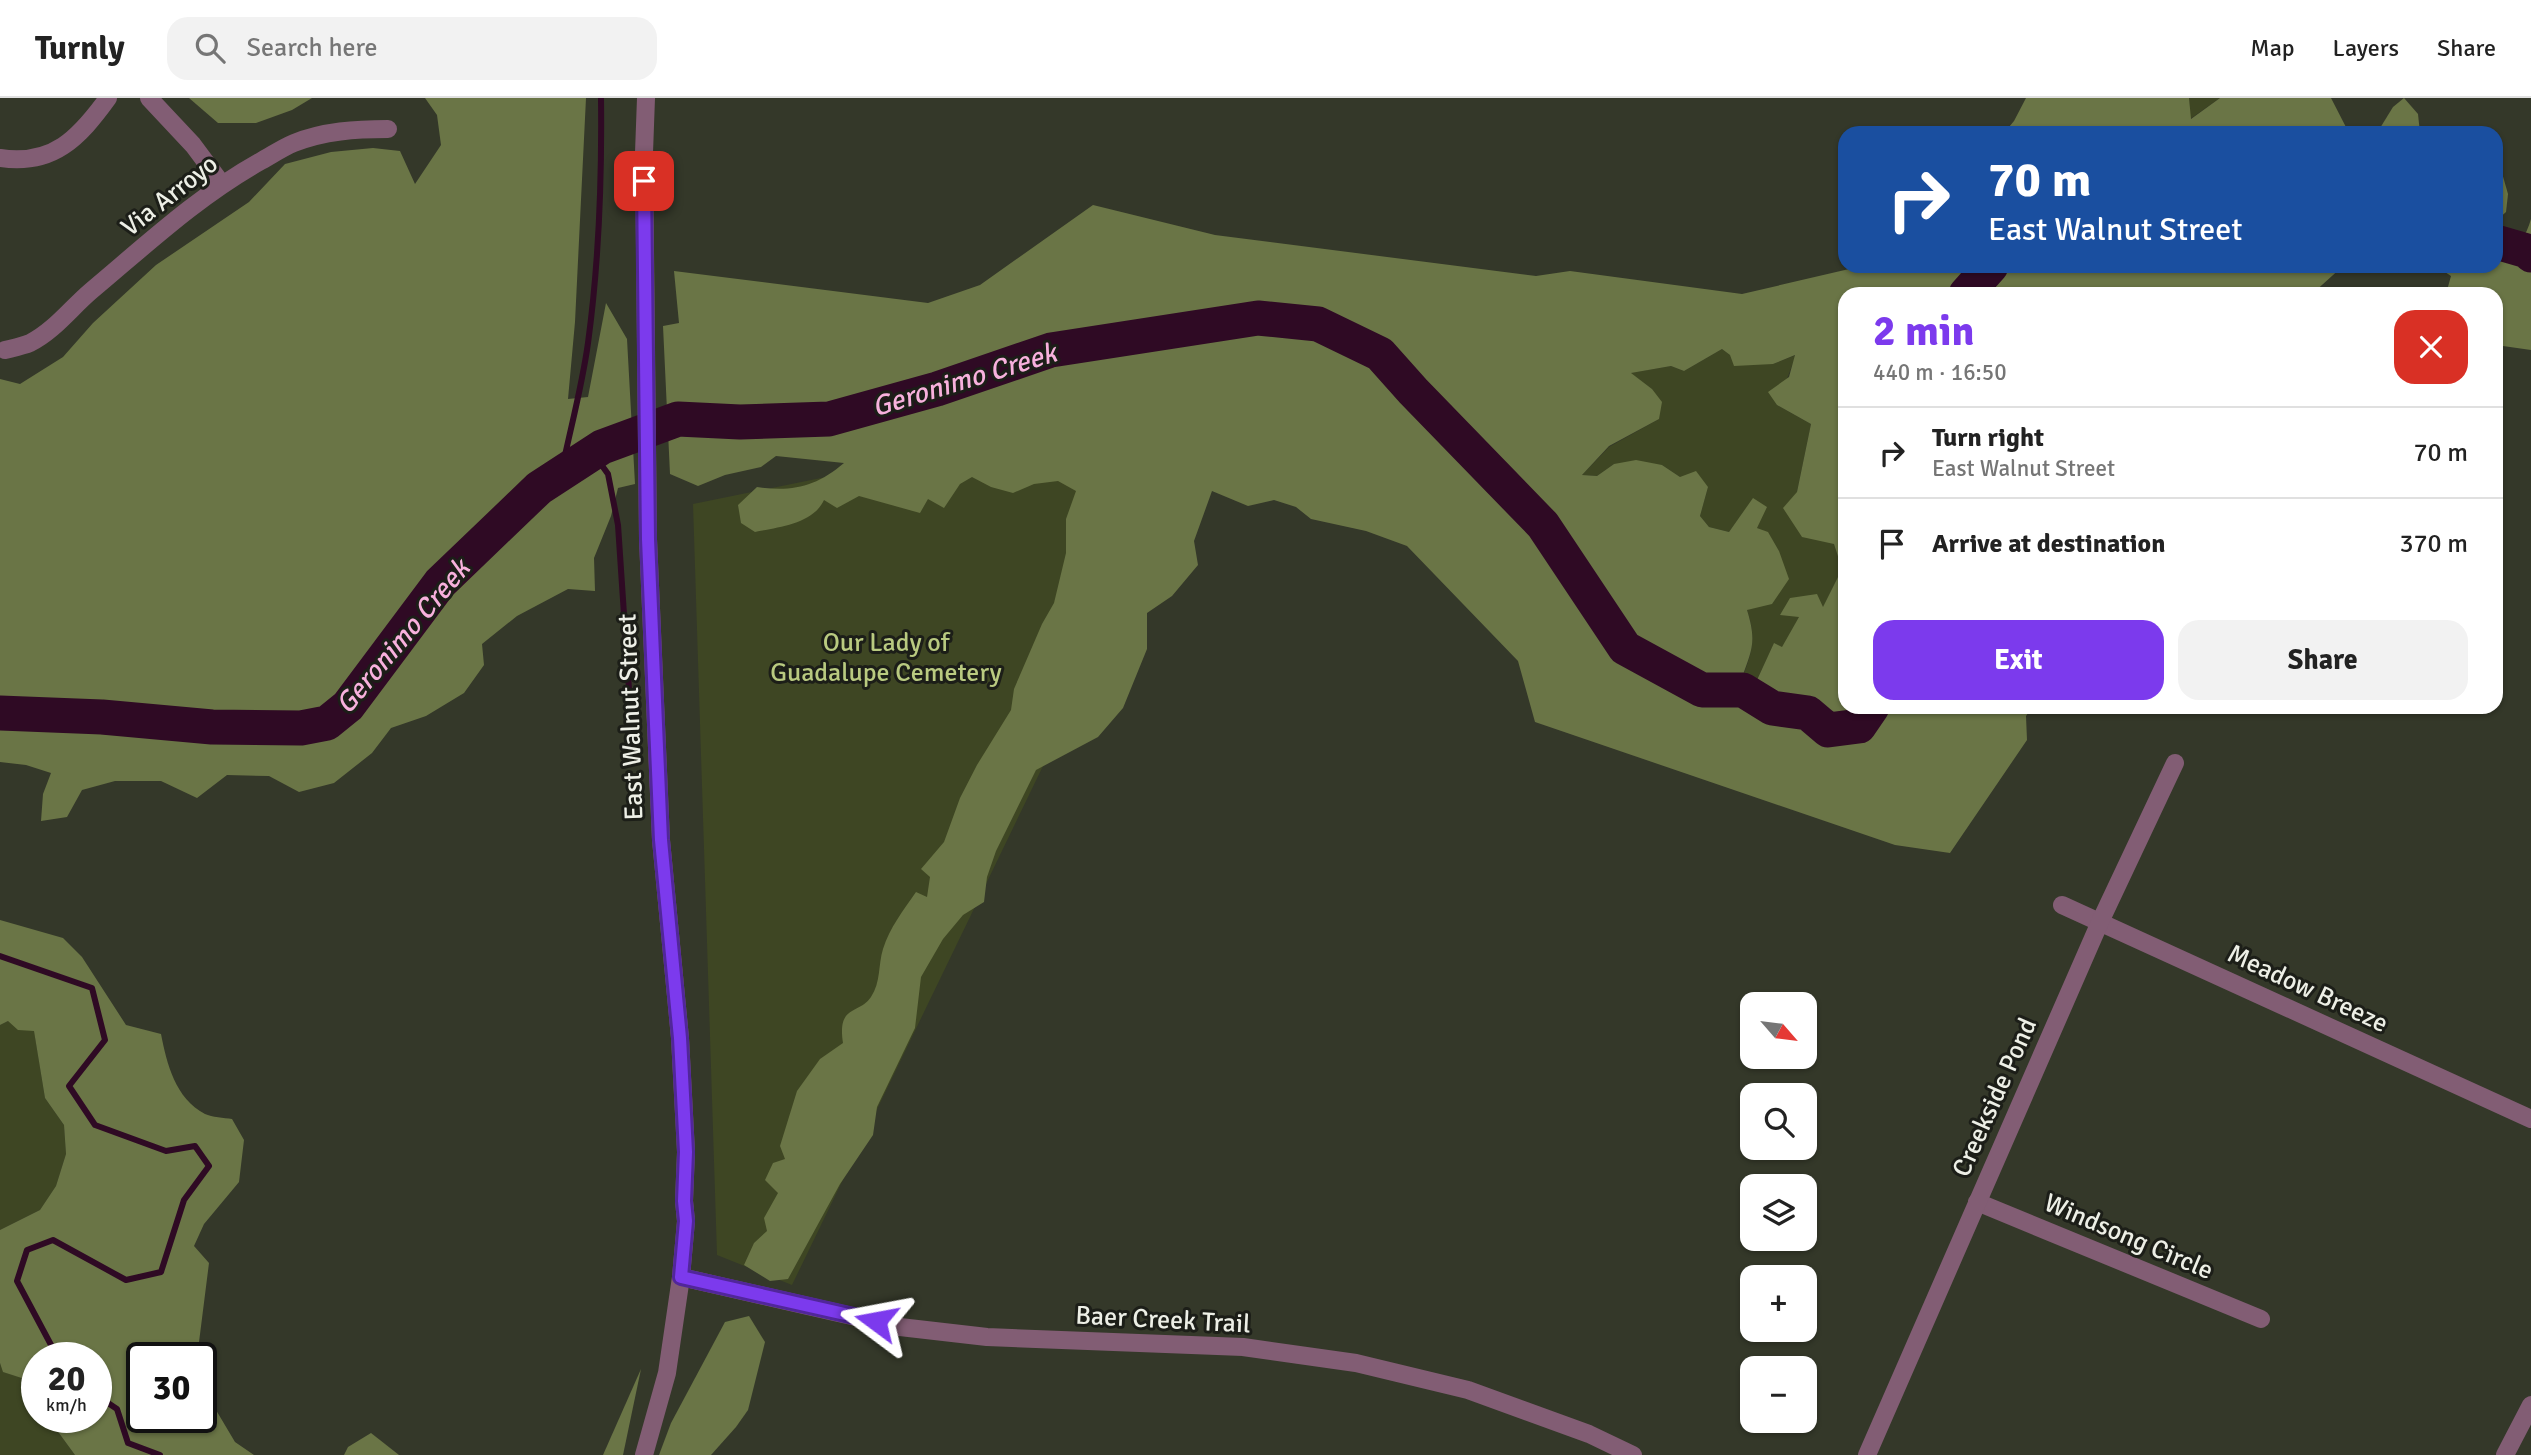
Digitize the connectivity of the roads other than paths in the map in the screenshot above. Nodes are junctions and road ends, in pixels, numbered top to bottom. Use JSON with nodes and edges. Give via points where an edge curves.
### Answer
{"nodes":[{"id":1,"x":108,"y":98,"type":"edge"},
{"id":2,"x":149,"y":98,"type":"edge"},
{"id":3,"x":646,"y":98,"type":"edge"},
{"id":4,"x":388,"y":129,"type":"dead end"},
{"id":5,"x":0,"y":159,"type":"edge"},
{"id":6,"x":222,"y":184,"type":"junction"},
{"id":7,"x":5,"y":350,"type":"dead end"},
{"id":8,"x":2175,"y":763,"type":"dead end"},
{"id":9,"x":2062,"y":905,"type":"dead end"},
{"id":10,"x":2100,"y":922,"type":"junction"},
{"id":11,"x":2531,"y":1119,"type":"edge"},
{"id":12,"x":1978,"y":1202,"type":"junction"},
{"id":13,"x":681,"y":1277,"type":"junction"},
{"id":14,"x":2261,"y":1319,"type":"dead end"},
{"id":15,"x":2531,"y":1405,"type":"edge"},
{"id":16,"x":643,"y":1455,"type":"edge"},
{"id":17,"x":1633,"y":1455,"type":"edge"},
{"id":18,"x":1867,"y":1455,"type":"edge"},
{"id":19,"x":2505,"y":1455,"type":"edge"}],
"edges":[{"from":1,"to":5,"type":"street","via":[[78,134],[51,154],[21,161]]},
{"from":2,"to":6,"type":"street"},
{"from":3,"to":13,"type":"street","name":"East Walnut Street","via":[[648,539],[661,840],[686,1152]]},
{"from":4,"to":6,"type":"street","name":"Via Arroyo","via":[[354,129],[292,144]]},
{"from":6,"to":7,"type":"street","name":"Via Arroyo","via":[[80,300],[48,332],[29,344]]},
{"from":8,"to":10,"type":"street","name":"Creekside Pond"},
{"from":9,"to":10,"type":"street","name":"Meadow Breeze"},
{"from":10,"to":11,"type":"street","name":"Meadow Breeze"},
{"from":10,"to":12,"type":"street","name":"Creekside Pond"},
{"from":12,"to":14,"type":"street","name":"Windsong Circle"},
{"from":12,"to":18,"type":"street","name":"Creekside Pond"},
{"from":13,"to":16,"type":"street","name":"East Walnut Street","via":[[667,1373]]},
{"from":13,"to":17,"type":"street","name":"Baer Creek Trail","via":[[900,1327],[987,1337],[1243,1347],[1356,1363],[1468,1390]]},
{"from":15,"to":19,"type":"street"}]}
